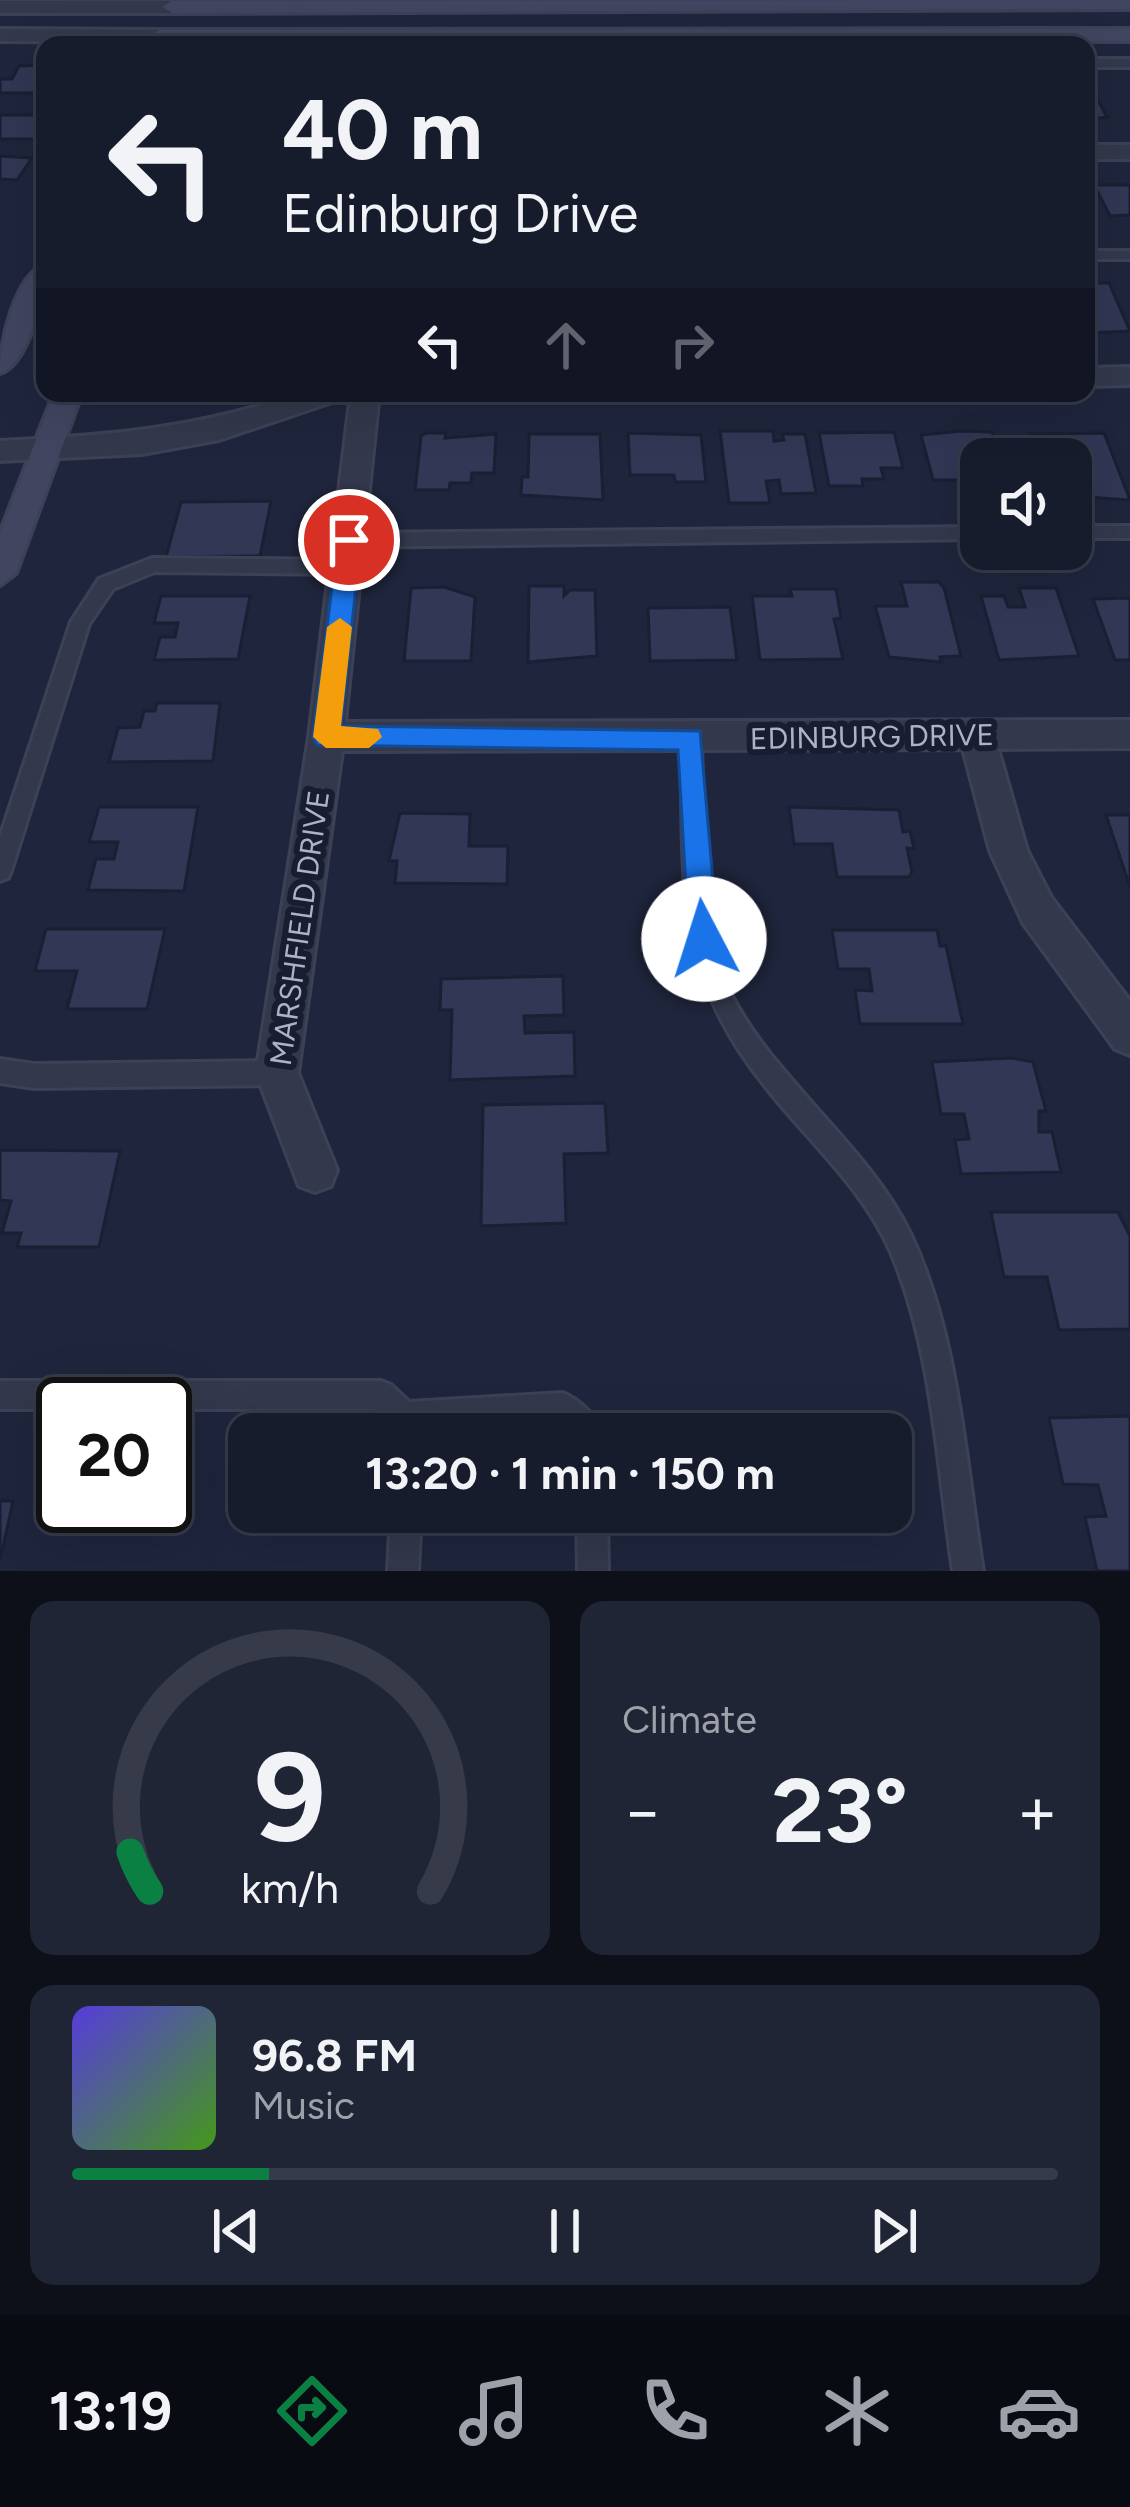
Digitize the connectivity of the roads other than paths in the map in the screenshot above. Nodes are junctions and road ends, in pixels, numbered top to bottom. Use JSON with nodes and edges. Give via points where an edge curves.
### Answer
{"nodes":[{"id":1,"x":174,"y":3,"type":"edge"},
{"id":2,"x":226,"y":3,"type":"edge"},
{"id":3,"x":456,"y":3,"type":"edge"},
{"id":4,"x":1130,"y":3,"type":"edge"},
{"id":5,"x":0,"y":7,"type":"edge"},
{"id":6,"x":1130,"y":34,"type":"edge"},
{"id":7,"x":0,"y":35,"type":"edge"},
{"id":8,"x":36,"y":36,"type":"edge"},
{"id":9,"x":159,"y":36,"type":"edge"},
{"id":10,"x":210,"y":36,"type":"edge"},
{"id":11,"x":867,"y":36,"type":"edge"},
{"id":12,"x":1095,"y":63,"type":"edge"},
{"id":13,"x":1130,"y":63,"type":"edge"},
{"id":14,"x":1095,"y":152,"type":"edge"},
{"id":15,"x":1130,"y":152,"type":"edge"},
{"id":16,"x":1130,"y":255,"type":"edge"},
{"id":17,"x":1095,"y":256,"type":"edge"},
{"id":18,"x":36,"y":290,"type":"edge"},
{"id":19,"x":0,"y":364,"type":"edge"},
{"id":20,"x":1130,"y":376,"type":"edge"},
{"id":21,"x":1095,"y":377,"type":"edge"},
{"id":22,"x":64,"y":402,"type":"edge"},
{"id":23,"x":304,"y":402,"type":"edge"},
{"id":24,"x":364,"y":402,"type":"edge"},
{"id":25,"x":46,"y":448,"type":"junction"},
{"id":26,"x":0,"y":451,"type":"edge"},
{"id":27,"x":1092,"y":532,"type":"edge"},
{"id":28,"x":1130,"y":532,"type":"edge"},
{"id":29,"x":960,"y":534,"type":"edge"},
{"id":30,"x":348,"y":554,"type":"junction"},
{"id":31,"x":0,"y":573,"type":"edge"},
{"id":32,"x":1130,"y":734,"type":"edge"},
{"id":33,"x":977,"y":735,"type":"junction"},
{"id":34,"x":326,"y":737,"type":"junction"},
{"id":35,"x":691,"y":739,"type":"junction"},
{"id":36,"x":0,"y":871,"type":"edge"},
{"id":37,"x":1116,"y":997,"type":"edge"},
{"id":38,"x":1130,"y":1035,"type":"edge"},
{"id":39,"x":0,"y":1071,"type":"edge"},
{"id":40,"x":277,"y":1073,"type":"junction"},
{"id":41,"x":315,"y":1170,"type":"dead end"},
{"id":42,"x":0,"y":1395,"type":"edge"},
{"id":43,"x":396,"y":1413,"type":"edge"},
{"id":44,"x":511,"y":1413,"type":"edge"},
{"id":45,"x":569,"y":1413,"type":"edge"},
{"id":46,"x":405,"y":1533,"type":"edge"},
{"id":47,"x":592,"y":1533,"type":"edge"},
{"id":48,"x":403,"y":1571,"type":"edge"},
{"id":49,"x":593,"y":1571,"type":"edge"},
{"id":50,"x":968,"y":1571,"type":"edge"}],
"edges":[{"from":1,"to":2,"type":"main road"},
{"from":1,"to":5,"type":"street"},
{"from":1,"to":9,"type":"main road"},
{"from":2,"to":3,"type":"main road"},
{"from":2,"to":10,"type":"main road"},
{"from":3,"to":4,"type":"main road"},
{"from":6,"to":11,"type":"main road"},
{"from":7,"to":8,"type":"street"},
{"from":12,"to":13,"type":"lane"},
{"from":14,"to":15,"type":"street"},
{"from":16,"to":17,"type":"lane"},
{"from":18,"to":19,"type":"main road"},
{"from":20,"to":21,"type":"street"},
{"from":22,"to":25,"type":"main road"},
{"from":23,"to":25,"type":"street","via":[[142,444]]},
{"from":24,"to":30,"type":"street","name":"MARSHFIELD DRIVE"},
{"from":25,"to":26,"type":"street"},
{"from":25,"to":31,"type":"main road"},
{"from":27,"to":28,"type":"lane"},
{"from":29,"to":30,"type":"lane"},
{"from":30,"to":34,"type":"street","name":"MARSHFIELD DRIVE"},
{"from":30,"to":36,"type":"lane","via":[[152,565],[106,584],[80,622]]},
{"from":32,"to":33,"type":"street","name":"EDINBURG DRIVE"},
{"from":33,"to":35,"type":"street","name":"EDINBURG DRIVE"},
{"from":33,"to":37,"type":"street","via":[[1009,850],[1037,910]]},
{"from":34,"to":35,"type":"street","name":"EDINBURG DRIVE"},
{"from":34,"to":40,"type":"street","name":"MARSHFIELD DRIVE"},
{"from":35,"to":50,"type":"lane","via":[[704,939],[718,993],[897,1236],[922,1307]]},
{"from":37,"to":38,"type":"street"},
{"from":39,"to":40,"type":"lane"},
{"from":40,"to":41,"type":"street","name":"MARSHFIELD DRIVE"},
{"from":42,"to":43,"type":"lane","via":[[381,1395]]},
{"from":44,"to":45,"type":"lane"},
{"from":46,"to":48,"type":"lane"},
{"from":47,"to":49,"type":"lane"}]}
